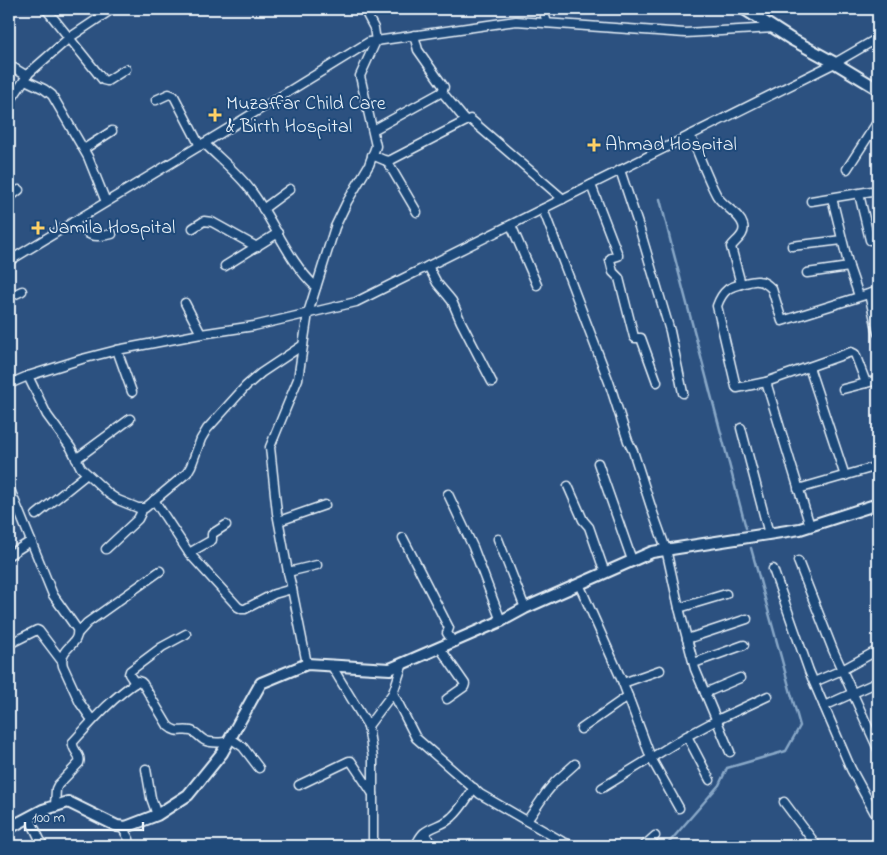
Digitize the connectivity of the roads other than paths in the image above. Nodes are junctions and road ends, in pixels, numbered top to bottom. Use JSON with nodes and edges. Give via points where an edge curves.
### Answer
{"nodes":[{"id":1,"x":46,"y":9,"type":"edge"},
{"id":2,"x":364,"y":9,"type":"edge"},
{"id":3,"x":543,"y":9,"type":"edge"},
{"id":4,"x":744,"y":9,"type":"edge"},
{"id":5,"x":111,"y":10,"type":"edge"},
{"id":6,"x":547,"y":23,"type":"junction"},
{"id":7,"x":775,"y":28,"type":"junction"},
{"id":8,"x":414,"y":36,"type":"junction"},
{"id":9,"x":69,"y":38,"type":"junction"},
{"id":10,"x":878,"y":38,"type":"edge"},
{"id":11,"x":376,"y":41,"type":"junction"},
{"id":12,"x":835,"y":63,"type":"junction"},
{"id":13,"x":9,"y":65,"type":"edge"},
{"id":14,"x":126,"y":69,"type":"dead end"},
{"id":15,"x":26,"y":78,"type":"junction"},
{"id":16,"x":878,"y":89,"type":"edge"},
{"id":17,"x":442,"y":92,"type":"junction"},
{"id":18,"x":156,"y":100,"type":"dead end"},
{"id":19,"x":9,"y":103,"type":"edge"},
{"id":20,"x":466,"y":120,"type":"junction"},
{"id":21,"x":878,"y":121,"type":"edge"},
{"id":22,"x":373,"y":130,"type":"junction"},
{"id":23,"x":112,"y":131,"type":"dead end"},
{"id":24,"x":690,"y":135,"type":"junction"},
{"id":25,"x":202,"y":144,"type":"junction"},
{"id":26,"x":84,"y":149,"type":"junction"},
{"id":27,"x":372,"y":155,"type":"junction"},
{"id":28,"x":387,"y":161,"type":"junction"},
{"id":29,"x":847,"y":169,"type":"dead end"},
{"id":30,"x":620,"y":170,"type":"junction"},
{"id":31,"x":591,"y":184,"type":"junction"},
{"id":32,"x":290,"y":189,"type":"dead end"},
{"id":33,"x":19,"y":190,"type":"dead end"},
{"id":34,"x":878,"y":190,"type":"edge"},
{"id":35,"x":858,"y":194,"type":"junction"},
{"id":36,"x":9,"y":198,"type":"edge"},
{"id":37,"x":832,"y":198,"type":"junction"},
{"id":38,"x":563,"y":199,"type":"junction"},
{"id":39,"x":811,"y":201,"type":"dead end"},
{"id":40,"x":106,"y":202,"type":"junction"},
{"id":41,"x":543,"y":208,"type":"junction"},
{"id":42,"x":263,"y":209,"type":"junction"},
{"id":43,"x":417,"y":212,"type":"dead end"},
{"id":44,"x":73,"y":222,"type":"junction"},
{"id":45,"x":511,"y":225,"type":"junction"},
{"id":46,"x":193,"y":228,"type":"dead end"},
{"id":47,"x":112,"y":234,"type":"dead end"},
{"id":48,"x":278,"y":234,"type":"junction"},
{"id":49,"x":842,"y":240,"type":"junction"},
{"id":50,"x":870,"y":240,"type":"dead end"},
{"id":51,"x":792,"y":246,"type":"dead end"},
{"id":52,"x":257,"y":247,"type":"junction"},
{"id":53,"x":9,"y":261,"type":"edge"},
{"id":54,"x":226,"y":266,"type":"dead end"},
{"id":55,"x":428,"y":266,"type":"junction"},
{"id":56,"x":849,"y":267,"type":"junction"},
{"id":57,"x":807,"y":273,"type":"dead end"},
{"id":58,"x":741,"y":284,"type":"junction"},
{"id":59,"x":537,"y":285,"type":"dead end"},
{"id":60,"x":316,"y":287,"type":"junction"},
{"id":61,"x":22,"y":291,"type":"dead end"},
{"id":62,"x":878,"y":291,"type":"edge"},
{"id":63,"x":869,"y":294,"type":"junction"},
{"id":64,"x":859,"y":296,"type":"junction"},
{"id":65,"x":9,"y":297,"type":"edge"},
{"id":66,"x":185,"y":303,"type":"dead end"},
{"id":67,"x":308,"y":313,"type":"junction"},
{"id":68,"x":878,"y":333,"type":"edge"},
{"id":69,"x":201,"y":334,"type":"junction"},
{"id":70,"x":304,"y":345,"type":"junction"},
{"id":71,"x":118,"y":350,"type":"junction"},
{"id":72,"x":809,"y":367,"type":"junction"},
{"id":73,"x":28,"y":376,"type":"junction"},
{"id":74,"x":878,"y":380,"type":"edge"},
{"id":75,"x":492,"y":382,"type":"dead end"},
{"id":76,"x":657,"y":382,"type":"dead end"},
{"id":77,"x":766,"y":382,"type":"junction"},
{"id":78,"x":866,"y":383,"type":"junction"},
{"id":79,"x":9,"y":384,"type":"edge"},
{"id":80,"x":843,"y":389,"type":"dead end"},
{"id":81,"x":132,"y":392,"type":"dead end"},
{"id":82,"x":682,"y":393,"type":"dead end"},
{"id":83,"x":130,"y":419,"type":"dead end"},
{"id":84,"x":741,"y":428,"type":"dead end"},
{"id":85,"x":76,"y":460,"type":"junction"},
{"id":86,"x":598,"y":463,"type":"dead end"},
{"id":87,"x":878,"y":466,"type":"edge"},
{"id":88,"x":87,"y":474,"type":"junction"},
{"id":89,"x":845,"y":476,"type":"junction"},
{"id":90,"x":568,"y":486,"type":"dead end"},
{"id":91,"x":9,"y":487,"type":"edge"},
{"id":92,"x":798,"y":489,"type":"junction"},
{"id":93,"x":448,"y":494,"type":"dead end"},
{"id":94,"x":154,"y":500,"type":"junction"},
{"id":95,"x":325,"y":505,"type":"dead end"},
{"id":96,"x":876,"y":505,"type":"edge"},
{"id":97,"x":142,"y":509,"type":"junction"},
{"id":98,"x":36,"y":515,"type":"dead end"},
{"id":99,"x":279,"y":521,"type":"junction"},
{"id":100,"x":878,"y":523,"type":"edge"},
{"id":101,"x":226,"y":524,"type":"dead end"},
{"id":102,"x":810,"y":526,"type":"junction"},
{"id":103,"x":769,"y":534,"type":"junction"},
{"id":104,"x":403,"y":538,"type":"dead end"},
{"id":105,"x":498,"y":539,"type":"dead end"},
{"id":106,"x":31,"y":541,"type":"junction"},
{"id":107,"x":106,"y":549,"type":"dead end"},
{"id":108,"x":666,"y":550,"type":"junction"},
{"id":109,"x":190,"y":553,"type":"junction"},
{"id":110,"x":9,"y":555,"type":"edge"},
{"id":111,"x":632,"y":560,"type":"junction"},
{"id":112,"x":798,"y":562,"type":"dead end"},
{"id":113,"x":318,"y":565,"type":"dead end"},
{"id":114,"x":773,"y":569,"type":"dead end"},
{"id":115,"x":160,"y":571,"type":"dead end"},
{"id":116,"x":288,"y":572,"type":"junction"},
{"id":117,"x":605,"y":573,"type":"junction"},
{"id":118,"x":579,"y":584,"type":"junction"},
{"id":119,"x":292,"y":589,"type":"junction"},
{"id":120,"x":726,"y":594,"type":"dead end"},
{"id":121,"x":525,"y":608,"type":"junction"},
{"id":122,"x":679,"y":608,"type":"junction"},
{"id":123,"x":747,"y":618,"type":"dead end"},
{"id":124,"x":501,"y":621,"type":"junction"},
{"id":125,"x":78,"y":633,"type":"junction"},
{"id":126,"x":186,"y":634,"type":"dead end"},
{"id":127,"x":687,"y":639,"type":"junction"},
{"id":128,"x":453,"y":642,"type":"junction"},
{"id":129,"x":9,"y":644,"type":"edge"},
{"id":130,"x":744,"y":645,"type":"dead end"},
{"id":131,"x":440,"y":648,"type":"junction"},
{"id":132,"x":878,"y":650,"type":"edge"},
{"id":133,"x":61,"y":660,"type":"junction"},
{"id":134,"x":403,"y":663,"type":"junction"},
{"id":135,"x":694,"y":663,"type":"junction"},
{"id":136,"x":307,"y":664,"type":"junction"},
{"id":137,"x":331,"y":666,"type":"junction"},
{"id":138,"x":660,"y":670,"type":"dead end"},
{"id":139,"x":842,"y":670,"type":"junction"},
{"id":140,"x":740,"y":678,"type":"dead end"},
{"id":141,"x":814,"y":682,"type":"junction"},
{"id":142,"x":878,"y":682,"type":"edge"},
{"id":143,"x":135,"y":683,"type":"junction"},
{"id":144,"x":623,"y":683,"type":"junction"},
{"id":145,"x":393,"y":693,"type":"junction"},
{"id":146,"x":705,"y":693,"type":"junction"},
{"id":147,"x":853,"y":693,"type":"junction"},
{"id":148,"x":628,"y":696,"type":"junction"},
{"id":149,"x":768,"y":696,"type":"dead end"},
{"id":150,"x":446,"y":699,"type":"dead end"},
{"id":151,"x":824,"y":706,"type":"junction"},
{"id":152,"x":92,"y":720,"type":"junction"},
{"id":153,"x":717,"y":720,"type":"junction"},
{"id":154,"x":368,"y":726,"type":"junction"},
{"id":155,"x":581,"y":729,"type":"dead end"},
{"id":156,"x":687,"y":736,"type":"junction"},
{"id":157,"x":229,"y":740,"type":"junction"},
{"id":158,"x":878,"y":749,"type":"edge"},
{"id":159,"x":730,"y":752,"type":"dead end"},
{"id":160,"x":651,"y":758,"type":"junction"},
{"id":161,"x":575,"y":764,"type":"dead end"},
{"id":162,"x":259,"y":768,"type":"dead end"},
{"id":163,"x":146,"y":769,"type":"dead end"},
{"id":164,"x":710,"y":780,"type":"dead end"},
{"id":165,"x":299,"y":785,"type":"dead end"},
{"id":166,"x":474,"y":788,"type":"junction"},
{"id":167,"x":602,"y":788,"type":"dead end"},
{"id":168,"x":373,"y":795,"type":"junction"},
{"id":169,"x":784,"y":802,"type":"dead end"},
{"id":170,"x":55,"y":806,"type":"junction"},
{"id":171,"x":679,"y":808,"type":"dead end"},
{"id":172,"x":157,"y":815,"type":"junction"},
{"id":173,"x":876,"y":815,"type":"dead end"},
{"id":174,"x":30,"y":817,"type":"junction"},
{"id":175,"x":527,"y":821,"type":"junction"},
{"id":176,"x":122,"y":826,"type":"junction"},
{"id":177,"x":9,"y":828,"type":"edge"},
{"id":178,"x":424,"y":833,"type":"junction"},
{"id":179,"x":654,"y":836,"type":"dead end"},
{"id":180,"x":44,"y":846,"type":"edge"},
{"id":181,"x":130,"y":846,"type":"edge"},
{"id":182,"x":374,"y":846,"type":"edge"},
{"id":183,"x":415,"y":846,"type":"edge"},
{"id":184,"x":433,"y":846,"type":"edge"},
{"id":185,"x":574,"y":846,"type":"edge"},
{"id":186,"x":644,"y":846,"type":"edge"},
{"id":187,"x":817,"y":846,"type":"edge"}],
"edges":[{"from":1,"to":9,"type":"street"},
{"from":2,"to":11,"type":"street","via":[[374,28]]},
{"from":3,"to":6,"type":"street"},
{"from":4,"to":7,"type":"street"},
{"from":5,"to":9,"type":"street"},
{"from":6,"to":7,"type":"street","via":[[686,33]]},
{"from":6,"to":8,"type":"street","via":[[516,21]]},
{"from":7,"to":12,"type":"street"},
{"from":8,"to":11,"type":"street"},
{"from":8,"to":17,"type":"street","via":[[418,50],[444,87]]},
{"from":9,"to":14,"type":"street","via":[[105,81]]},
{"from":9,"to":15,"type":"street"},
{"from":10,"to":12,"type":"street"},
{"from":11,"to":22,"type":"street","via":[[360,76]]},
{"from":11,"to":25,"type":"street","via":[[369,42]]},
{"from":12,"to":16,"type":"street"},
{"from":12,"to":24,"type":"street"},
{"from":13,"to":15,"type":"street"},
{"from":15,"to":19,"type":"street"},
{"from":15,"to":26,"type":"street","via":[[52,95]]},
{"from":17,"to":20,"type":"street"},
{"from":17,"to":22,"type":"street"},
{"from":18,"to":25,"type":"street","via":[[172,94]]},
{"from":20,"to":28,"type":"street"},
{"from":20,"to":38,"type":"street","via":[[470,119]]},
{"from":21,"to":29,"type":"street"},
{"from":22,"to":27,"type":"street","via":[[376,146]]},
{"from":23,"to":26,"type":"street"},
{"from":24,"to":30,"type":"street"},
{"from":24,"to":58,"type":"street","via":[[718,196],[743,225],[743,233],[730,247]]},
{"from":25,"to":40,"type":"street"},
{"from":25,"to":42,"type":"street","via":[[242,180]]},
{"from":26,"to":40,"type":"street"},
{"from":27,"to":28,"type":"street"},
{"from":27,"to":60,"type":"street","via":[[335,227]]},
{"from":28,"to":43,"type":"street"},
{"from":30,"to":31,"type":"street"},
{"from":30,"to":82,"type":"street","via":[[670,330]]},
{"from":31,"to":38,"type":"street"},
{"from":31,"to":76,"type":"street","via":[[618,255],[610,260],[613,272],[619,278],[634,336],[641,338]]},
{"from":32,"to":42,"type":"street"},
{"from":33,"to":36,"type":"street"},
{"from":34,"to":35,"type":"street"},
{"from":35,"to":37,"type":"street"},
{"from":35,"to":50,"type":"street"},
{"from":37,"to":39,"type":"street"},
{"from":37,"to":49,"type":"street"},
{"from":38,"to":41,"type":"street"},
{"from":40,"to":44,"type":"street"},
{"from":41,"to":45,"type":"street"},
{"from":41,"to":108,"type":"street","via":[[609,382]]},
{"from":42,"to":48,"type":"street"},
{"from":44,"to":47,"type":"street","via":[[93,237]]},
{"from":44,"to":53,"type":"street"},
{"from":45,"to":55,"type":"street"},
{"from":45,"to":59,"type":"street"},
{"from":46,"to":52,"type":"street","via":[[204,221],[212,222]]},
{"from":48,"to":52,"type":"street"},
{"from":48,"to":60,"type":"street","via":[[301,272]]},
{"from":49,"to":51,"type":"street"},
{"from":49,"to":56,"type":"street"},
{"from":52,"to":54,"type":"street"},
{"from":55,"to":67,"type":"street","via":[[356,302]]},
{"from":55,"to":75,"type":"street","via":[[452,301]]},
{"from":56,"to":57,"type":"street"},
{"from":56,"to":64,"type":"street"},
{"from":58,"to":64,"type":"street","via":[[756,280],[769,286],[782,322]]},
{"from":58,"to":77,"type":"street","via":[[726,290],[717,306],[736,387]]},
{"from":60,"to":67,"type":"street"},
{"from":61,"to":65,"type":"street"},
{"from":62,"to":63,"type":"street"},
{"from":63,"to":64,"type":"street"},
{"from":63,"to":68,"type":"street"},
{"from":66,"to":69,"type":"street"},
{"from":67,"to":69,"type":"street"},
{"from":67,"to":70,"type":"street"},
{"from":69,"to":71,"type":"street"},
{"from":70,"to":94,"type":"street","via":[[246,386],[207,429],[187,473]]},
{"from":70,"to":99,"type":"street","via":[[298,379],[270,447]]},
{"from":71,"to":73,"type":"street"},
{"from":71,"to":81,"type":"street"},
{"from":72,"to":77,"type":"street"},
{"from":72,"to":78,"type":"street","via":[[854,352]]},
{"from":72,"to":89,"type":"street"},
{"from":73,"to":79,"type":"street"},
{"from":73,"to":85,"type":"street","via":[[47,415]]},
{"from":74,"to":78,"type":"street"},
{"from":77,"to":92,"type":"street"},
{"from":78,"to":80,"type":"street"},
{"from":83,"to":85,"type":"street"},
{"from":84,"to":103,"type":"street"},
{"from":85,"to":88,"type":"street"},
{"from":86,"to":111,"type":"street"},
{"from":87,"to":89,"type":"street"},
{"from":88,"to":97,"type":"street","via":[[118,500]]},
{"from":88,"to":98,"type":"street"},
{"from":89,"to":92,"type":"street"},
{"from":90,"to":117,"type":"street","via":[[589,527]]},
{"from":91,"to":106,"type":"street"},
{"from":92,"to":102,"type":"street"},
{"from":93,"to":124,"type":"street","via":[[473,547]]},
{"from":94,"to":97,"type":"street"},
{"from":94,"to":109,"type":"street"},
{"from":95,"to":99,"type":"street"},
{"from":96,"to":100,"type":"street"},
{"from":96,"to":102,"type":"street"},
{"from":97,"to":107,"type":"street","via":[[140,517]]},
{"from":99,"to":116,"type":"street"},
{"from":101,"to":109,"type":"street","via":[[211,535],[212,540]]},
{"from":102,"to":103,"type":"street"},
{"from":103,"to":108,"type":"street"},
{"from":104,"to":128,"type":"street"},
{"from":105,"to":121,"type":"street"},
{"from":106,"to":110,"type":"street"},
{"from":106,"to":125,"type":"street","via":[[53,596]]},
{"from":108,"to":111,"type":"street"},
{"from":108,"to":122,"type":"street"},
{"from":109,"to":119,"type":"street","via":[[242,609]]},
{"from":111,"to":117,"type":"street"},
{"from":112,"to":139,"type":"street"},
{"from":113,"to":116,"type":"street"},
{"from":114,"to":141,"type":"street"},
{"from":115,"to":125,"type":"street"},
{"from":116,"to":119,"type":"street"},
{"from":117,"to":118,"type":"street"},
{"from":118,"to":121,"type":"street"},
{"from":118,"to":144,"type":"street"},
{"from":119,"to":136,"type":"street"},
{"from":120,"to":122,"type":"street"},
{"from":121,"to":124,"type":"street"},
{"from":122,"to":127,"type":"street"},
{"from":123,"to":127,"type":"street"},
{"from":124,"to":128,"type":"street"},
{"from":125,"to":133,"type":"street"},
{"from":126,"to":143,"type":"street","via":[[130,671]]},
{"from":127,"to":135,"type":"street"},
{"from":128,"to":131,"type":"street"},
{"from":129,"to":133,"type":"street","via":[[37,630]]},
{"from":130,"to":135,"type":"street"},
{"from":131,"to":134,"type":"street"},
{"from":131,"to":150,"type":"street","via":[[465,684]]},
{"from":132,"to":139,"type":"street"},
{"from":133,"to":152,"type":"street","via":[[80,703]]},
{"from":134,"to":137,"type":"street","via":[[390,669]]},
{"from":134,"to":145,"type":"street"},
{"from":135,"to":146,"type":"street"},
{"from":136,"to":137,"type":"street"},
{"from":136,"to":157,"type":"street","via":[[261,683]]},
{"from":137,"to":154,"type":"street"},
{"from":138,"to":144,"type":"street"},
{"from":139,"to":141,"type":"street"},
{"from":139,"to":147,"type":"street"},
{"from":140,"to":146,"type":"street"},
{"from":141,"to":151,"type":"street"},
{"from":142,"to":147,"type":"street"},
{"from":143,"to":152,"type":"street"},
{"from":143,"to":157,"type":"street","via":[[143,684],[171,729],[193,732],[210,742]]},
{"from":144,"to":148,"type":"street"},
{"from":145,"to":154,"type":"street"},
{"from":145,"to":166,"type":"street","via":[[416,738]]},
{"from":146,"to":153,"type":"street"},
{"from":147,"to":151,"type":"street"},
{"from":147,"to":158,"type":"street"},
{"from":148,"to":155,"type":"street"},
{"from":148,"to":160,"type":"street"},
{"from":149,"to":153,"type":"street"},
{"from":151,"to":173,"type":"street","via":[[851,769]]},
{"from":152,"to":170,"type":"street","via":[[72,744],[80,760],[58,785]]},
{"from":153,"to":156,"type":"street"},
{"from":153,"to":159,"type":"street"},
{"from":154,"to":168,"type":"street","via":[[373,758]]},
{"from":156,"to":160,"type":"street"},
{"from":156,"to":164,"type":"street"},
{"from":157,"to":162,"type":"street","via":[[243,747]]},
{"from":157,"to":172,"type":"street","via":[[188,795]]},
{"from":160,"to":167,"type":"street"},
{"from":160,"to":171,"type":"street"},
{"from":161,"to":175,"type":"street","via":[[555,782]]},
{"from":163,"to":172,"type":"street"},
{"from":165,"to":168,"type":"street","via":[[351,761]]},
{"from":166,"to":175,"type":"street"},
{"from":166,"to":178,"type":"street","via":[[451,818]]},
{"from":168,"to":182,"type":"street"},
{"from":169,"to":187,"type":"street"},
{"from":170,"to":174,"type":"street"},
{"from":170,"to":176,"type":"street","via":[[68,802]]},
{"from":172,"to":176,"type":"street"},
{"from":174,"to":177,"type":"street"},
{"from":174,"to":180,"type":"street"},
{"from":175,"to":185,"type":"street"},
{"from":176,"to":181,"type":"street"},
{"from":178,"to":183,"type":"street"},
{"from":178,"to":184,"type":"street"},
{"from":179,"to":186,"type":"street"}]}
